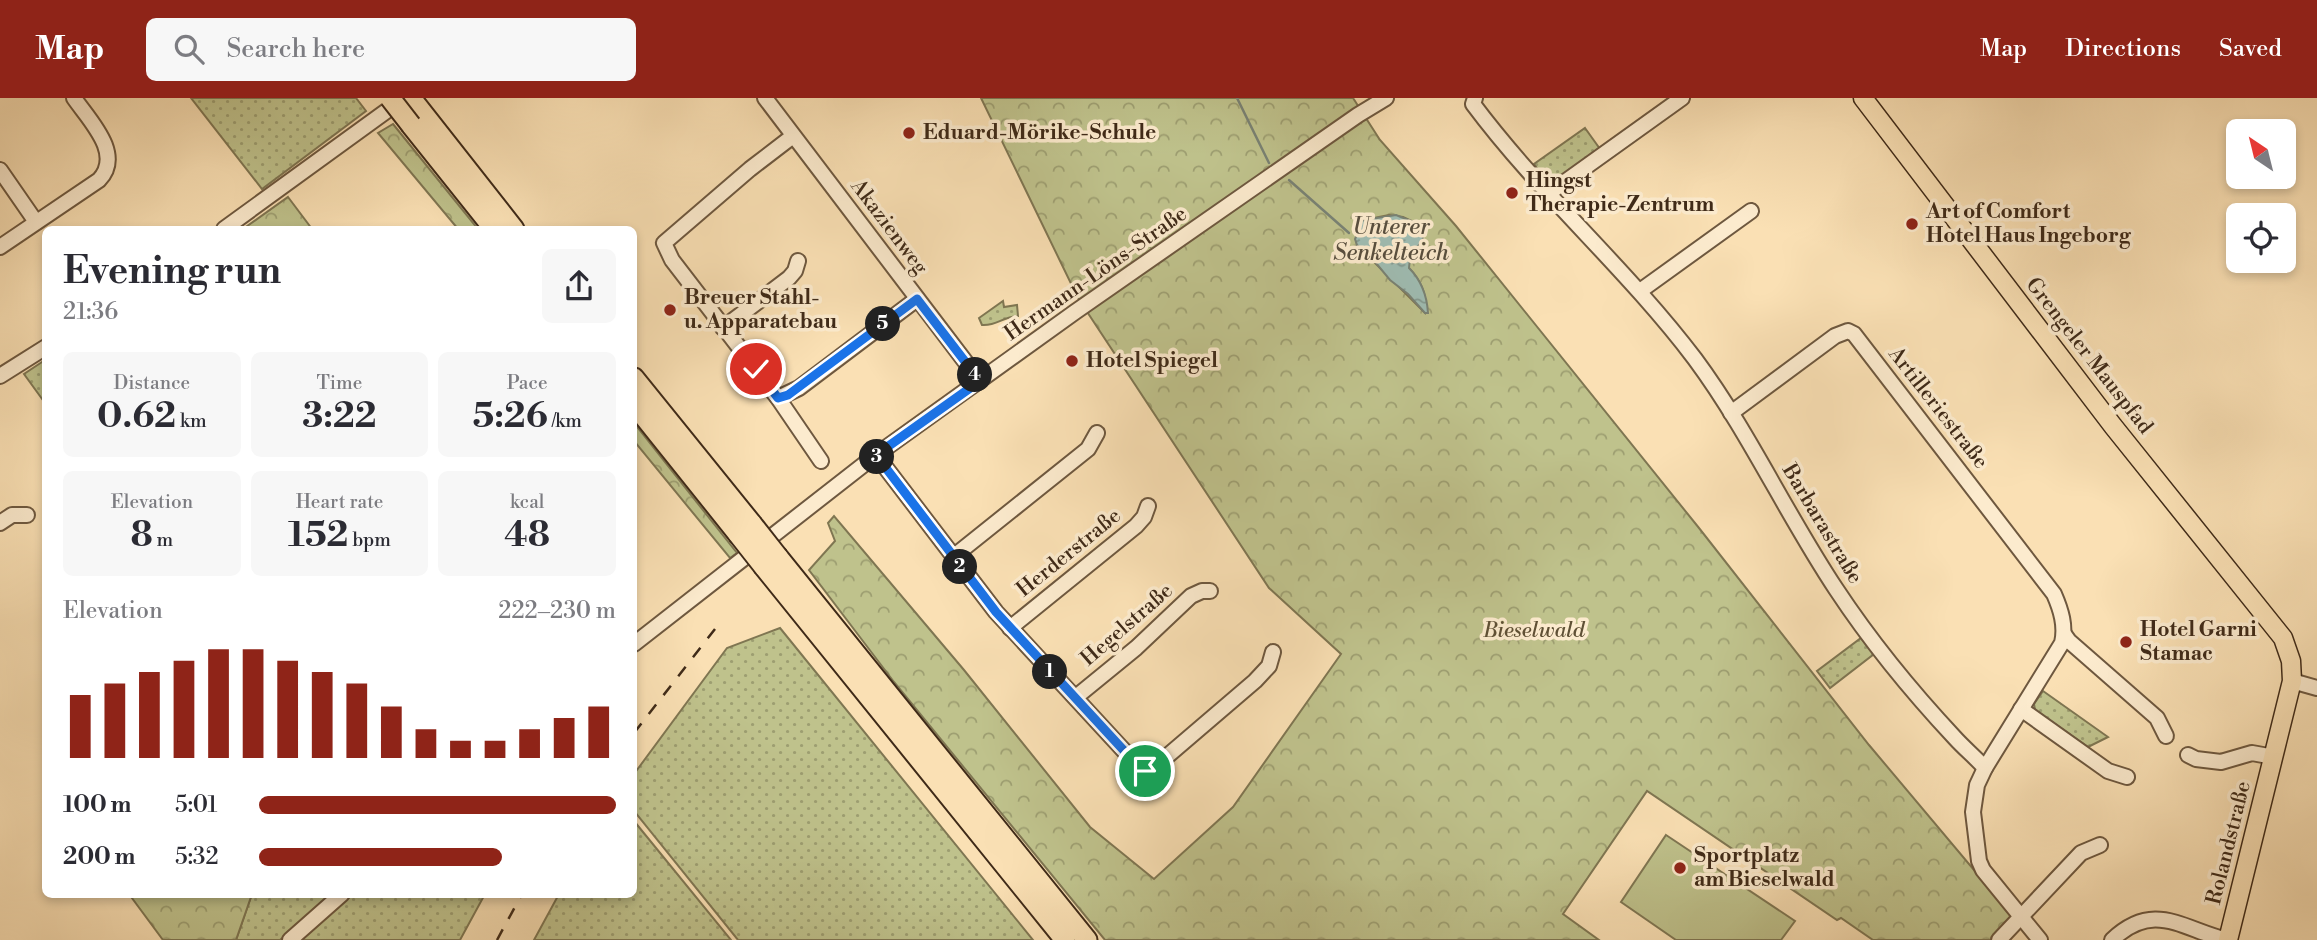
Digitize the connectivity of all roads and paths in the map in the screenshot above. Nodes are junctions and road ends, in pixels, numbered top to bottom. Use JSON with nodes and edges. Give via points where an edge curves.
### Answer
{"nodes":[{"id":1,"x":74,"y":98,"type":"edge"},
{"id":2,"x":390,"y":98,"type":"edge"},
{"id":3,"x":404,"y":98,"type":"edge"},
{"id":4,"x":411,"y":98,"type":"edge"},
{"id":5,"x":765,"y":98,"type":"edge"},
{"id":6,"x":1387,"y":98,"type":"edge"},
{"id":7,"x":1475,"y":98,"type":"edge"},
{"id":8,"x":1682,"y":98,"type":"edge"},
{"id":9,"x":1863,"y":98,"type":"edge"},
{"id":10,"x":417,"y":120,"type":"junction"},
{"id":11,"x":793,"y":136,"type":"junction"},
{"id":12,"x":0,"y":170,"type":"edge"},
{"id":13,"x":1548,"y":194,"type":"junction"},
{"id":14,"x":1751,"y":211,"type":"dead end"},
{"id":15,"x":36,"y":222,"type":"junction"},
{"id":16,"x":228,"y":226,"type":"edge"},
{"id":17,"x":492,"y":226,"type":"edge"},
{"id":18,"x":511,"y":226,"type":"edge"},
{"id":19,"x":0,"y":247,"type":"edge"},
{"id":20,"x":798,"y":261,"type":"dead end"},
{"id":21,"x":1640,"y":291,"type":"junction"},
{"id":22,"x":917,"y":299,"type":"junction"},
{"id":23,"x":723,"y":328,"type":"junction"},
{"id":24,"x":42,"y":350,"type":"edge"},
{"id":25,"x":0,"y":376,"type":"edge"},
{"id":26,"x":980,"y":381,"type":"junction"},
{"id":27,"x":637,"y":382,"type":"edge"},
{"id":28,"x":778,"y":398,"type":"junction"},
{"id":29,"x":637,"y":407,"type":"edge"},
{"id":30,"x":1731,"y":413,"type":"junction"},
{"id":31,"x":1097,"y":433,"type":"dead end"},
{"id":32,"x":876,"y":455,"type":"junction"},
{"id":33,"x":821,"y":461,"type":"dead end"},
{"id":34,"x":1148,"y":506,"type":"dead end"},
{"id":35,"x":27,"y":515,"type":"dead end"},
{"id":36,"x":0,"y":523,"type":"edge"},
{"id":37,"x":745,"y":529,"type":"junction"},
{"id":38,"x":953,"y":557,"type":"junction"},
{"id":39,"x":771,"y":562,"type":"junction"},
{"id":40,"x":1210,"y":591,"type":"dead end"},
{"id":41,"x":1010,"y":628,"type":"junction"},
{"id":42,"x":2064,"y":634,"type":"junction"},
{"id":43,"x":2283,"y":638,"type":"joint"},
{"id":44,"x":637,"y":642,"type":"edge"},
{"id":45,"x":1273,"y":652,"type":"dead end"},
{"id":46,"x":2292,"y":681,"type":"junction"},
{"id":47,"x":2317,"y":688,"type":"edge"},
{"id":48,"x":1076,"y":697,"type":"junction"},
{"id":49,"x":2021,"y":709,"type":"junction"},
{"id":50,"x":2165,"y":736,"type":"dead end"},
{"id":51,"x":2188,"y":755,"type":"dead end"},
{"id":52,"x":2274,"y":757,"type":"junction"},
{"id":53,"x":1984,"y":768,"type":"junction"},
{"id":54,"x":2127,"y":777,"type":"dead end"},
{"id":55,"x":2100,"y":845,"type":"dead end"},
{"id":56,"x":337,"y":898,"type":"edge"},
{"id":57,"x":2021,"y":916,"type":"junction"},
{"id":58,"x":290,"y":940,"type":"edge"},
{"id":59,"x":1065,"y":940,"type":"edge"},
{"id":60,"x":1087,"y":940,"type":"edge"},
{"id":61,"x":1999,"y":940,"type":"edge"},
{"id":62,"x":2040,"y":940,"type":"edge"},
{"id":63,"x":2112,"y":940,"type":"edge"},
{"id":64,"x":2228,"y":940,"type":"edge"}],
"edges":[{"from":1,"to":15,"type":"street","via":[[102,138],[108,153],[106,172]]},
{"from":2,"to":10,"type":"highway","bridge":true},
{"from":3,"to":16,"type":"street"},
{"from":4,"to":10,"type":"highway"},
{"from":5,"to":11,"type":"street","name":"Akazienweg"},
{"from":6,"to":26,"type":"street","name":"Hermann-Löns-Straße"},
{"from":7,"to":13,"type":"street","name":"Barbarastraße","via":[[1473,104],[1502,143]]},
{"from":8,"to":13,"type":"street"},
{"from":9,"to":43,"type":"main road","name":"Grengeler Mauspfad","via":[[2113,426]]},
{"from":10,"to":17,"type":"highway"},
{"from":10,"to":18,"type":"highway"},
{"from":11,"to":22,"type":"street","name":"Akazienweg"},
{"from":11,"to":23,"type":"street","via":[[664,243]]},
{"from":12,"to":15,"type":"street"},
{"from":13,"to":21,"type":"street","name":"Barbarastraße"},
{"from":14,"to":21,"type":"street"},
{"from":15,"to":19,"type":"street"},
{"from":20,"to":23,"type":"street","via":[[789,278]]},
{"from":21,"to":30,"type":"street","name":"Barbarastraße"},
{"from":22,"to":26,"type":"street","name":"Akazienweg"},
{"from":22,"to":28,"type":"street","via":[[799,388]]},
{"from":23,"to":28,"type":"street"},
{"from":24,"to":25,"type":"street"},
{"from":26,"to":32,"type":"street","name":"Hermann-Löns-Straße"},
{"from":27,"to":37,"type":"highway"},
{"from":28,"to":33,"type":"street"},
{"from":29,"to":37,"type":"highway"},
{"from":30,"to":42,"type":"street","name":"Artilleriestraße","via":[[1835,336],[1848,331],[1854,334],[2054,594]]},
{"from":30,"to":53,"type":"street","name":"Barbarastraße","via":[[1843,600],[1918,697]]},
{"from":31,"to":38,"type":"street","via":[[1088,449]]},
{"from":32,"to":38,"type":"street"},
{"from":32,"to":44,"type":"street","name":"Hermann-Löns-Straße"},
{"from":34,"to":41,"type":"street","name":"Herderstraße","via":[[1136,526]]},
{"from":35,"to":36,"type":"street","via":[[12,515]]},
{"from":37,"to":39,"type":"highway","bridge":true},
{"from":38,"to":41,"type":"street"},
{"from":39,"to":59,"type":"highway"},
{"from":39,"to":60,"type":"highway"},
{"from":40,"to":48,"type":"street","name":"Hegelstraße","via":[[1191,596]]},
{"from":41,"to":48,"type":"street"},
{"from":42,"to":49,"type":"street"},
{"from":42,"to":50,"type":"street","via":[[2157,718]]},
{"from":43,"to":46,"type":"main road","name":"Rolandstraße"},
{"from":45,"to":48,"type":"street","via":[[1269,666],[1151,771],[1140,768]]},
{"from":46,"to":47,"type":"street"},
{"from":46,"to":52,"type":"main road","name":"Rolandstraße"},
{"from":49,"to":53,"type":"street"},
{"from":49,"to":54,"type":"street","via":[[2108,771]]},
{"from":51,"to":52,"type":"street","name":"Rolandstraße","via":[[2221,762],[2252,753]]},
{"from":52,"to":64,"type":"main road","name":"Rolandstraße"},
{"from":53,"to":57,"type":"street","via":[[1973,812],[1976,846],[1983,870]]},
{"from":55,"to":57,"type":"street","via":[[2081,853]]},
{"from":56,"to":58,"type":"street"},
{"from":57,"to":61,"type":"street"},
{"from":57,"to":62,"type":"street"},
{"from":63,"to":64,"type":"street","via":[[2136,923],[2154,918]]}]}
